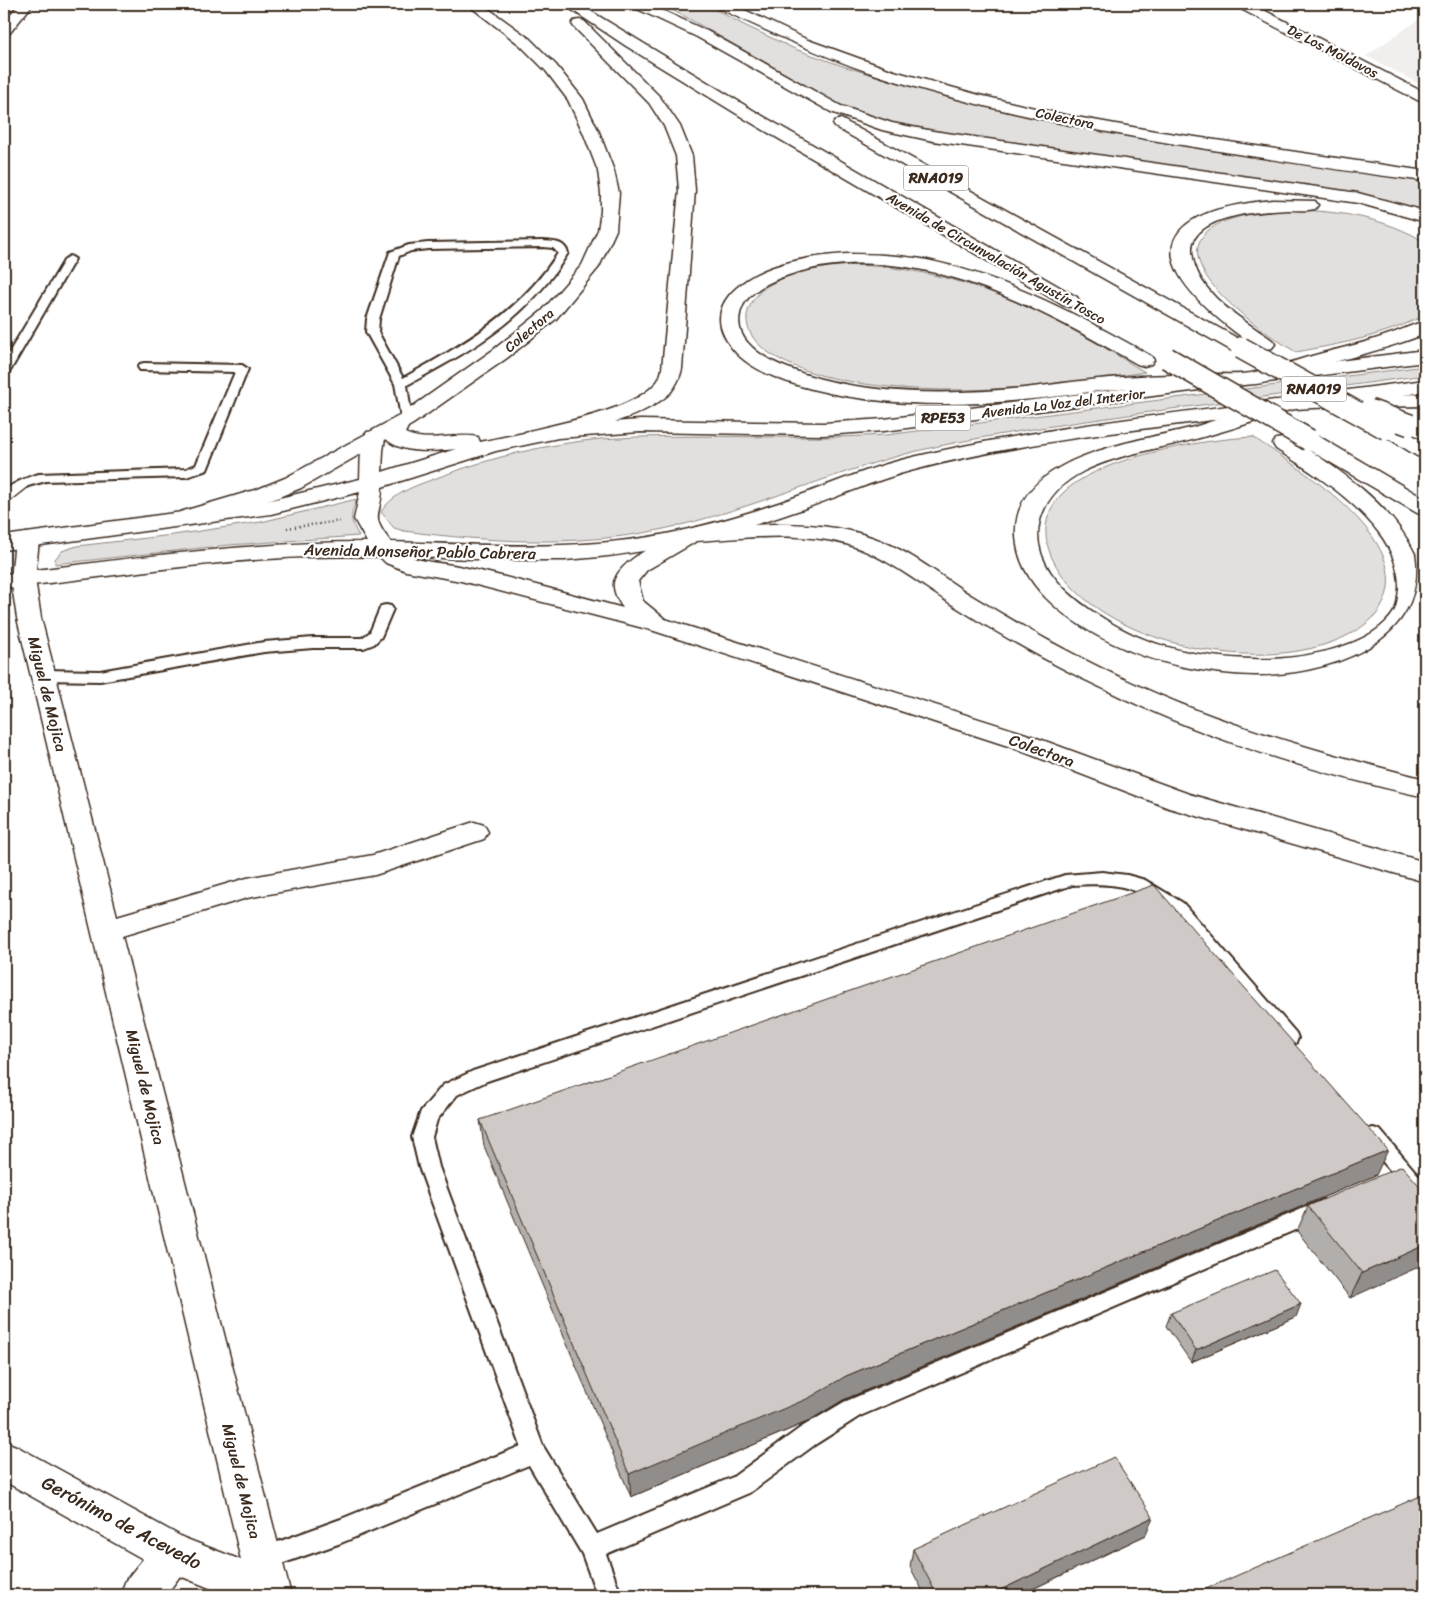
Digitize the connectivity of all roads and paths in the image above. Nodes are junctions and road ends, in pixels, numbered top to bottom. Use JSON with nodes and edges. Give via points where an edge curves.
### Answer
{"nodes":[{"id":1,"x":26,"y":4,"type":"edge"},
{"id":2,"x":474,"y":4,"type":"edge"},
{"id":3,"x":551,"y":4,"type":"edge"},
{"id":4,"x":570,"y":4,"type":"edge"},
{"id":5,"x":634,"y":4,"type":"edge"},
{"id":6,"x":638,"y":4,"type":"edge"},
{"id":7,"x":721,"y":4,"type":"edge"},
{"id":8,"x":1242,"y":4,"type":"edge"},
{"id":9,"x":4,"y":30,"type":"edge"},
{"id":10,"x":1425,"y":99,"type":"edge"},
{"id":11,"x":1425,"y":176,"type":"edge"},
{"id":12,"x":1425,"y":217,"type":"edge"},
{"id":13,"x":1425,"y":234,"type":"edge"},
{"id":14,"x":70,"y":259,"type":"dead end"},
{"id":15,"x":1425,"y":327,"type":"edge"},
{"id":16,"x":1425,"y":356,"type":"edge"},
{"id":17,"x":144,"y":368,"type":"dead end"},
{"id":18,"x":4,"y":371,"type":"edge"},
{"id":19,"x":1249,"y":379,"type":"junction"},
{"id":20,"x":401,"y":384,"type":"junction"},
{"id":21,"x":1425,"y":386,"type":"edge"},
{"id":22,"x":1301,"y":395,"type":"junction"},
{"id":23,"x":1234,"y":397,"type":"junction"},
{"id":24,"x":1425,"y":400,"type":"edge"},
{"id":25,"x":402,"y":423,"type":"junction"},
{"id":26,"x":1418,"y":429,"type":"edge"},
{"id":27,"x":375,"y":437,"type":"junction"},
{"id":28,"x":523,"y":438,"type":"junction"},
{"id":29,"x":1425,"y":451,"type":"edge"},
{"id":30,"x":372,"y":483,"type":"junction"},
{"id":31,"x":830,"y":491,"type":"joint"},
{"id":32,"x":4,"y":498,"type":"edge"},
{"id":33,"x":1425,"y":508,"type":"edge"},
{"id":34,"x":174,"y":521,"type":"junction"},
{"id":35,"x":692,"y":535,"type":"junction"},
{"id":36,"x":28,"y":540,"type":"junction"},
{"id":37,"x":4,"y":543,"type":"edge"},
{"id":38,"x":384,"y":549,"type":"junction"},
{"id":39,"x":10,"y":587,"type":"edge"},
{"id":40,"x":386,"y":609,"type":"dead end"},
{"id":41,"x":660,"y":625,"type":"junction"},
{"id":42,"x":43,"y":676,"type":"junction"},
{"id":43,"x":1425,"y":788,"type":"edge"},
{"id":44,"x":474,"y":832,"type":"dead end"},
{"id":45,"x":1425,"y":872,"type":"edge"},
{"id":46,"x":107,"y":930,"type":"junction"},
{"id":47,"x":1298,"y":1048,"type":"edge"},
{"id":48,"x":1361,"y":1122,"type":"edge"},
{"id":49,"x":1425,"y":1197,"type":"edge"},
{"id":50,"x":1342,"y":1201,"type":"edge"},
{"id":51,"x":534,"y":1452,"type":"junction"},
{"id":52,"x":4,"y":1460,"type":"edge"},
{"id":53,"x":592,"y":1548,"type":"junction"},
{"id":54,"x":172,"y":1553,"type":"junction"},
{"id":55,"x":267,"y":1582,"type":"edge"},
{"id":56,"x":141,"y":1595,"type":"edge"},
{"id":57,"x":608,"y":1595,"type":"edge"}],
"edges":[{"from":1,"to":9,"type":"main road"},
{"from":2,"to":25,"type":"main road","name":"Colectora","via":[[525,42],[575,99],[606,171],[610,212],[604,236],[590,267],[549,315]]},
{"from":3,"to":28,"type":"main road","via":[[591,36],[660,106],[684,156],[687,190],[672,369],[665,386],[654,396],[625,410]]},
{"from":4,"to":23,"type":"main road","name":"Avenida de Circunvalación Agustín Tosco","number":"RNA019","bridge":true,"via":[[742,110]]},
{"from":5,"to":22,"type":"main road","number":"RNA019","bridge":true,"via":[[799,101],[1242,348]]},
{"from":6,"to":12,"type":"main road","via":[[702,34],[836,109],[888,127],[1358,198]]},
{"from":7,"to":11,"type":"main road","name":"Colectora","via":[[833,54],[980,99],[1160,137]]},
{"from":8,"to":10,"type":"main road","name":"De Los Moldavos"},
{"from":13,"to":22,"type":"main road","bridge":true,"via":[[1378,216],[1302,204],[1237,210],[1216,216],[1186,236],[1182,255],[1190,276],[1214,305],[1265,344]]},
{"from":14,"to":18,"type":"lane"},
{"from":15,"to":19,"type":"main road","via":[[1392,340]]},
{"from":16,"to":19,"type":"main road","name":"Avenida La Voz del Interior","number":"RPE53"},
{"from":17,"to":32,"type":"lane","via":[[242,369],[202,466],[186,473],[32,479],[15,486]]},
{"from":19,"to":23,"type":"main road","bridge":true,"via":[[1109,384],[987,396],[878,394],[810,382],[772,368],[739,344],[730,327],[729,316],[744,290],[778,272],[826,260],[890,260],[954,273],[1015,293],[1061,314],[1144,360]]},
{"from":19,"to":28,"type":"main road","name":"Avenida La Voz del Interior","number":"RPE53","via":[[884,425],[823,429],[640,426],[583,429]]},
{"from":20,"to":20,"type":"lane","via":[[372,332],[373,319],[394,254],[428,246],[543,244],[561,248],[563,253],[552,273],[530,298],[474,342]]},
{"from":20,"to":25,"type":"lane"},
{"from":21,"to":22,"type":"main road","name":"Avenida La Voz del Interior","number":"RPE53"},
{"from":22,"to":23,"type":"main road","bridge":true,"via":[[1186,436],[1098,458],[1076,467],[1042,491],[1027,522],[1027,542],[1033,563],[1049,586],[1100,627],[1135,644],[1171,655],[1217,664],[1276,666],[1335,658],[1378,639],[1407,611],[1415,594],[1416,576],[1403,539],[1388,522],[1367,502],[1284,444]]},
{"from":22,"to":24,"type":"main road"},
{"from":22,"to":26,"type":"main road","bridge":true},
{"from":22,"to":29,"type":"main road","number":"RNA019","bridge":true,"via":[[1387,429]]},
{"from":22,"to":31,"type":"main road","name":"Avenida La Voz del Interior","number":"RPE53","via":[[971,450],[889,470]]},
{"from":23,"to":33,"type":"main road","name":"Avenida de Circunvalación Agustín Tosco","number":"RNA019","bridge":true},
{"from":25,"to":27,"type":"main road","name":"Colectora"},
{"from":25,"to":28,"type":"main road","via":[[394,432],[395,438],[412,442]]},
{"from":27,"to":30,"type":"main road"},
{"from":27,"to":34,"type":"main road","name":"Colectora","via":[[293,483]]},
{"from":28,"to":30,"type":"main road","via":[[473,450]]},
{"from":30,"to":34,"type":"main road","via":[[271,506]]},
{"from":30,"to":38,"type":"main road","via":[[365,519]]},
{"from":31,"to":35,"type":"main road","name":"Avenida Monseñor Pablo Cabrera"},
{"from":34,"to":36,"type":"main road"},
{"from":35,"to":38,"type":"main road","name":"Avenida Monseñor Pablo Cabrera","via":[[630,547],[573,552]]},
{"from":35,"to":41,"type":"main road","via":[[639,565],[626,580],[630,602]]},
{"from":35,"to":43,"type":"main road","via":[[794,531],[838,535],[864,542],[891,555],[1020,635],[1137,695],[1265,744],[1357,772]]},
{"from":36,"to":37,"type":"main road"},
{"from":36,"to":39,"type":"main road","name":"Miguel de Mojica"},
{"from":38,"to":39,"type":"main road","name":"Avenida Monseñor Pablo Cabrera","via":[[308,549],[239,554]]},
{"from":38,"to":41,"type":"main road","via":[[409,565],[462,574]]},
{"from":39,"to":42,"type":"main road","name":"Miguel de Mojica","via":[[29,618]]},
{"from":40,"to":42,"type":"lane","via":[[377,635],[364,643],[264,647],[100,676]]},
{"from":41,"to":45,"type":"main road","name":"Colectora","via":[[1017,740],[1179,801]]},
{"from":42,"to":46,"type":"main road","name":"Miguel de Mojica"},
{"from":44,"to":46,"type":"main road","via":[[375,865],[247,888]]},
{"from":46,"to":55,"type":"main road","name":"Miguel de Mojica"},
{"from":47,"to":51,"type":"lane","via":[[1177,907],[1156,891],[1132,882],[1102,877],[1071,879],[480,1076],[450,1090],[428,1117],[422,1137],[429,1167]]},
{"from":48,"to":49,"type":"lane","via":[[1396,1178]]},
{"from":50,"to":53,"type":"lane","via":[[852,1409],[808,1436],[741,1485]]},
{"from":51,"to":53,"type":"lane"},
{"from":51,"to":55,"type":"lane","via":[[341,1531]]},
{"from":52,"to":54,"type":"main road","name":"Gerónimo de Acevedo"},
{"from":53,"to":57,"type":"lane"},
{"from":54,"to":55,"type":"main road","name":"Gerónimo de Acevedo"},
{"from":54,"to":56,"type":"main road"}]}
